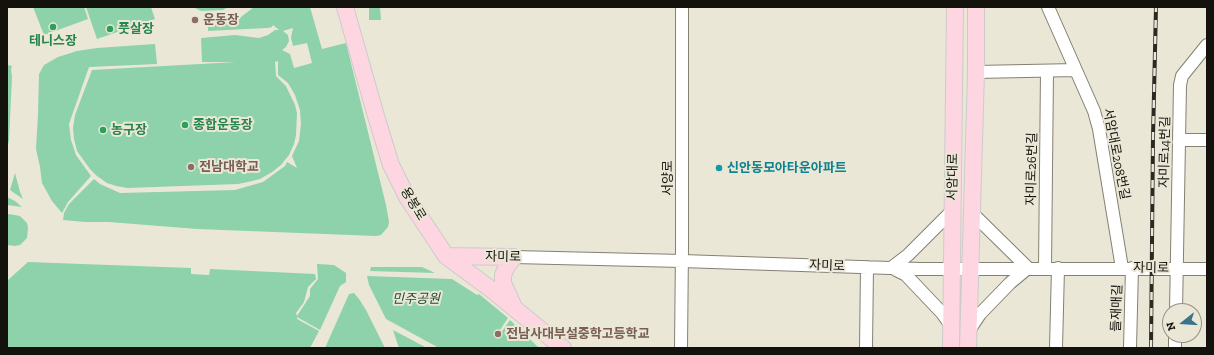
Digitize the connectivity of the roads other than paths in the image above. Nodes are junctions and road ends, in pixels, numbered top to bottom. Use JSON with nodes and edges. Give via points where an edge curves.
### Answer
{"nodes":[{"id":1,"x":345,"y":7,"type":"edge"},
{"id":2,"x":682,"y":7,"type":"edge"},
{"id":3,"x":955,"y":7,"type":"edge"},
{"id":4,"x":976,"y":7,"type":"edge"},
{"id":5,"x":1048,"y":7,"type":"edge"},
{"id":6,"x":1207,"y":45,"type":"edge"},
{"id":7,"x":1076,"y":70,"type":"junction"},
{"id":8,"x":1047,"y":71,"type":"junction"},
{"id":9,"x":976,"y":72,"type":"junction"},
{"id":10,"x":1180,"y":140,"type":"junction"},
{"id":11,"x":1207,"y":140,"type":"edge"},
{"id":12,"x":953,"y":210,"type":"junction"},
{"id":13,"x":971,"y":212,"type":"junction"},
{"id":14,"x":446,"y":256,"type":"junction"},
{"id":15,"x":514,"y":257,"type":"junction"},
{"id":16,"x":682,"y":261,"type":"junction"},
{"id":17,"x":867,"y":267,"type":"junction"},
{"id":18,"x":891,"y":268,"type":"junction"},
{"id":19,"x":952,"y":268,"type":"junction"},
{"id":20,"x":970,"y":268,"type":"junction"},
{"id":21,"x":1028,"y":268,"type":"junction"},
{"id":22,"x":1045,"y":268,"type":"junction"},
{"id":23,"x":1058,"y":268,"type":"junction"},
{"id":24,"x":1127,"y":268,"type":"junction"},
{"id":25,"x":1176,"y":269,"type":"junction"},
{"id":26,"x":1207,"y":269,"type":"edge"},
{"id":27,"x":1176,"y":303,"type":"edge"},
{"id":28,"x":514,"y":309,"type":"junction"},
{"id":29,"x":952,"y":327,"type":"junction"},
{"id":30,"x":968,"y":332,"type":"junction"},
{"id":31,"x":563,"y":348,"type":"edge"},
{"id":32,"x":681,"y":348,"type":"edge"},
{"id":33,"x":866,"y":348,"type":"edge"},
{"id":34,"x":951,"y":348,"type":"edge"},
{"id":35,"x":968,"y":348,"type":"edge"},
{"id":36,"x":1056,"y":348,"type":"edge"},
{"id":37,"x":1130,"y":348,"type":"edge"}],
"edges":[{"from":1,"to":14,"type":"main road","name":"용봉로","via":[[391,165],[407,196]]},
{"from":2,"to":16,"type":"street","name":"서양로"},
{"from":3,"to":12,"type":"main road","name":"서암대로"},
{"from":4,"to":9,"type":"main road","name":"서암대로"},
{"from":5,"to":7,"type":"street","name":"서암대로208번길"},
{"from":6,"to":10,"type":"street","name":"자미로14번길","via":[[1182,76]]},
{"from":7,"to":8,"type":"street"},
{"from":7,"to":24,"type":"street","name":"서암대로208번길","via":[[1099,129]]},
{"from":8,"to":9,"type":"street"},
{"from":8,"to":22,"type":"street","name":"자미로26번길"},
{"from":9,"to":13,"type":"main road","name":"서암대로"},
{"from":10,"to":11,"type":"street"},
{"from":10,"to":25,"type":"street","name":"자미로14번길"},
{"from":12,"to":18,"type":"street","via":[[908,255]]},
{"from":12,"to":19,"type":"main road","name":"서암대로"},
{"from":13,"to":20,"type":"main road","name":"서암대로"},
{"from":13,"to":21,"type":"street"},
{"from":14,"to":15,"type":"main road","name":"자미로"},
{"from":14,"to":28,"type":"main road","name":"용봉로"},
{"from":15,"to":16,"type":"street","name":"자미로"},
{"from":15,"to":28,"type":"main road","via":[[503,275],[503,283]]},
{"from":16,"to":17,"type":"street","name":"자미로"},
{"from":16,"to":32,"type":"street","name":"서양로"},
{"from":17,"to":18,"type":"street","name":"자미로"},
{"from":17,"to":33,"type":"street"},
{"from":18,"to":19,"type":"street","name":"자미로"},
{"from":18,"to":29,"type":"street","via":[[906,275]]},
{"from":19,"to":20,"type":"street","name":"자미로"},
{"from":19,"to":29,"type":"main road","name":"서암대로"},
{"from":20,"to":21,"type":"street","name":"자미로"},
{"from":20,"to":30,"type":"main road","name":"서암대로"},
{"from":21,"to":22,"type":"street","name":"자미로"},
{"from":21,"to":30,"type":"street","via":[[980,314]]},
{"from":22,"to":23,"type":"street","name":"자미로"},
{"from":23,"to":24,"type":"street","name":"자미로"},
{"from":23,"to":36,"type":"street"},
{"from":24,"to":25,"type":"street","name":"자미로"},
{"from":24,"to":37,"type":"street","name":"들재매길"},
{"from":25,"to":26,"type":"street","name":"자미로"},
{"from":25,"to":27,"type":"street","name":"자미로14번길"},
{"from":28,"to":31,"type":"main road","name":"용봉로"},
{"from":29,"to":34,"type":"main road","name":"서암대로"},
{"from":30,"to":35,"type":"main road","name":"서암대로"}]}
